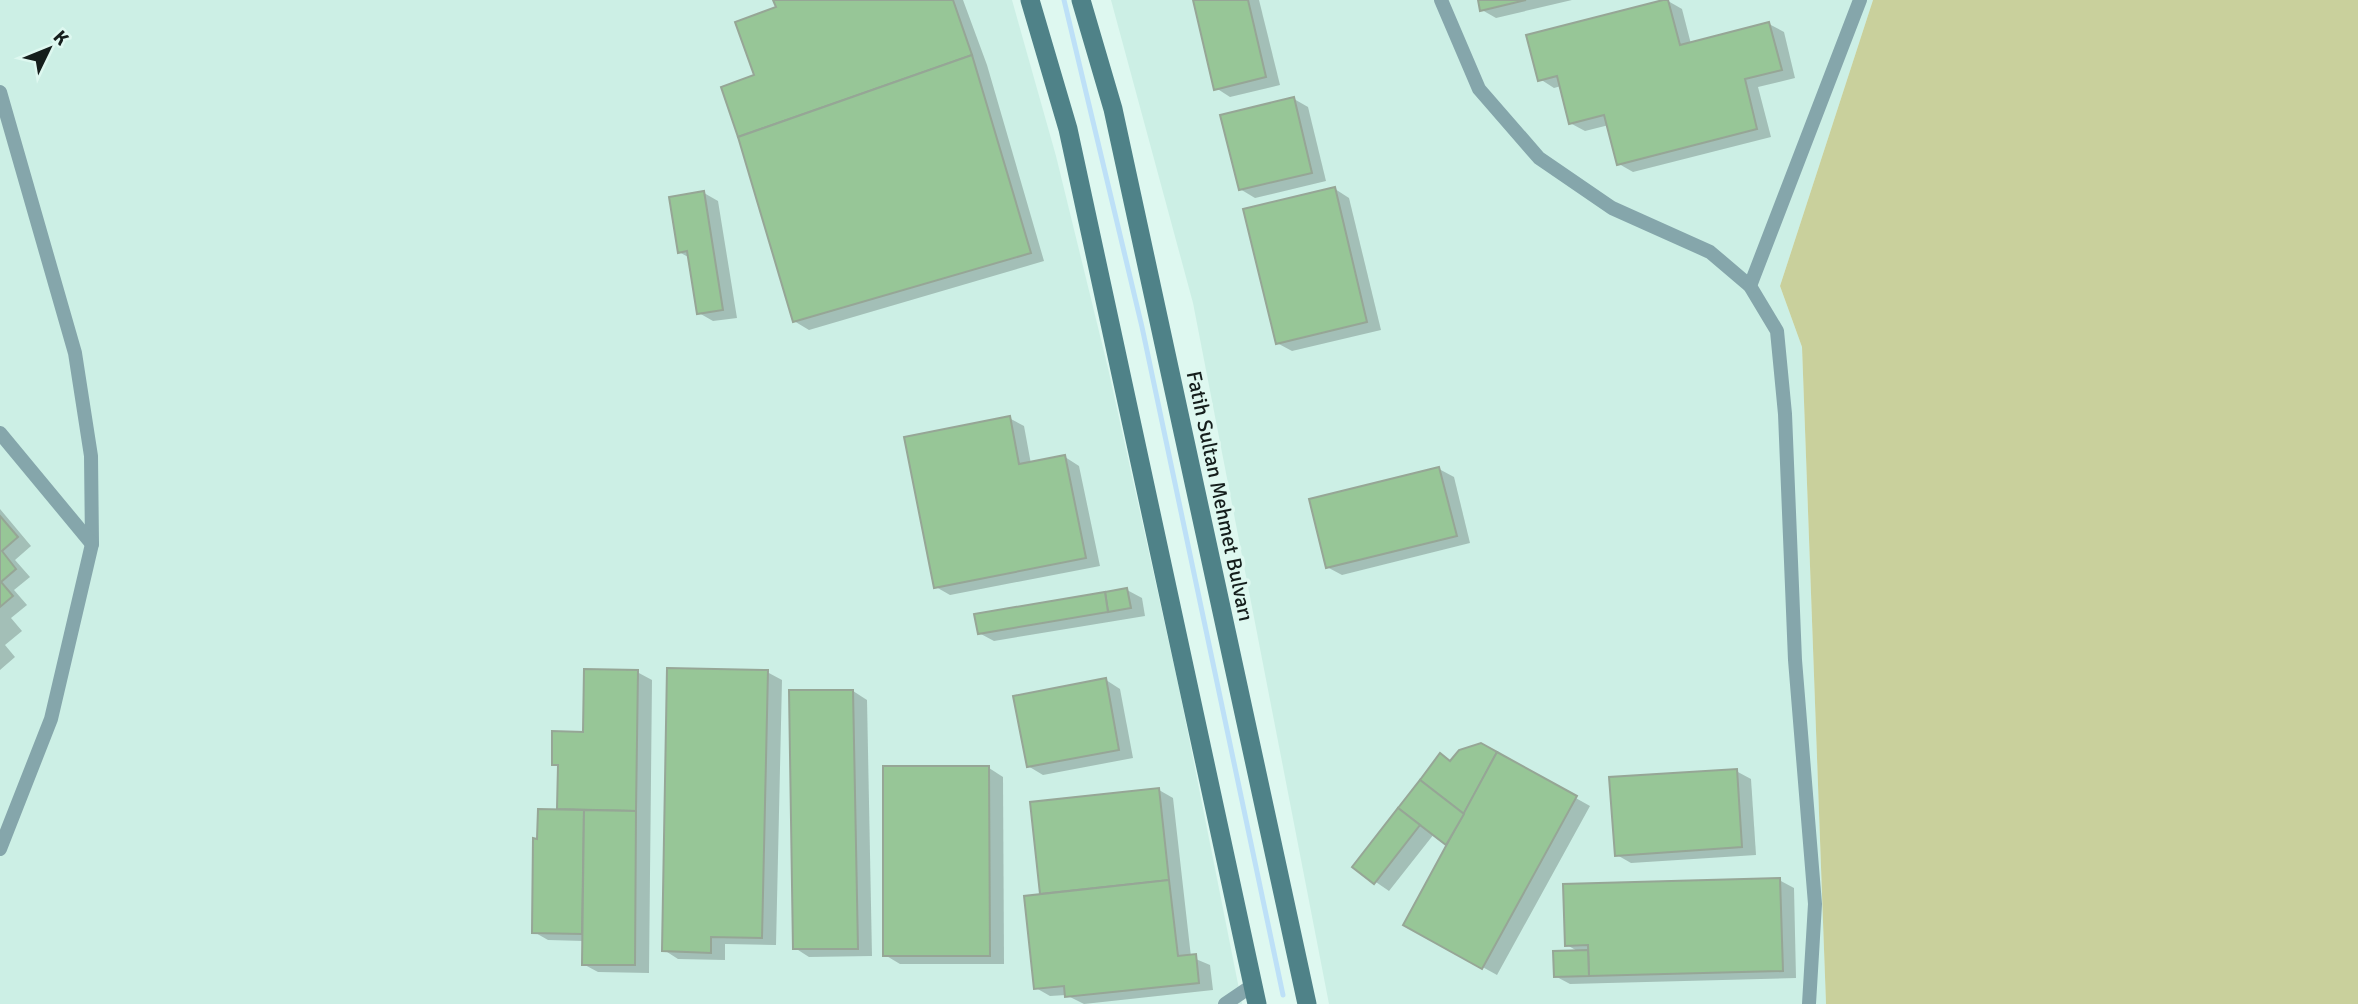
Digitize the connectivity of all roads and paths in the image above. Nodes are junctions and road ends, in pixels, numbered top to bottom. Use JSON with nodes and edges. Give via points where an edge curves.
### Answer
{"nodes":[{"id":1,"x":1030,"y":0,"type":"edge"},
{"id":2,"x":1080,"y":0,"type":"edge"},
{"id":3,"x":1441,"y":0,"type":"edge"},
{"id":4,"x":1860,"y":0,"type":"edge"},
{"id":5,"x":0,"y":93,"type":"edge"},
{"id":6,"x":1750,"y":286,"type":"junction"},
{"id":7,"x":0,"y":433,"type":"edge"},
{"id":8,"x":92,"y":544,"type":"junction"},
{"id":9,"x":0,"y":849,"type":"edge"},
{"id":10,"x":1255,"y":994,"type":"edge"},
{"id":11,"x":1225,"y":1004,"type":"edge"},
{"id":12,"x":1307,"y":1004,"type":"edge"},
{"id":13,"x":1809,"y":1004,"type":"edge"}],
"edges":[{"from":1,"to":10,"type":"main road","via":[[1068,129]]},
{"from":2,"to":12,"type":"main road","name":"Fatih Sultan Mehmet Bulvarı","via":[[1113,109]]},
{"from":3,"to":6,"type":"street","via":[[1479,89],[1539,158],[1612,208],[1710,252]]},
{"from":4,"to":6,"type":"street"},
{"from":5,"to":8,"type":"street","via":[[75,353],[91,456]]},
{"from":6,"to":13,"type":"street","via":[[1777,331],[1785,414],[1795,660],[1815,904]]},
{"from":7,"to":8,"type":"street"},
{"from":8,"to":9,"type":"street","via":[[51,719]]},
{"from":10,"to":11,"type":"street"}]}
